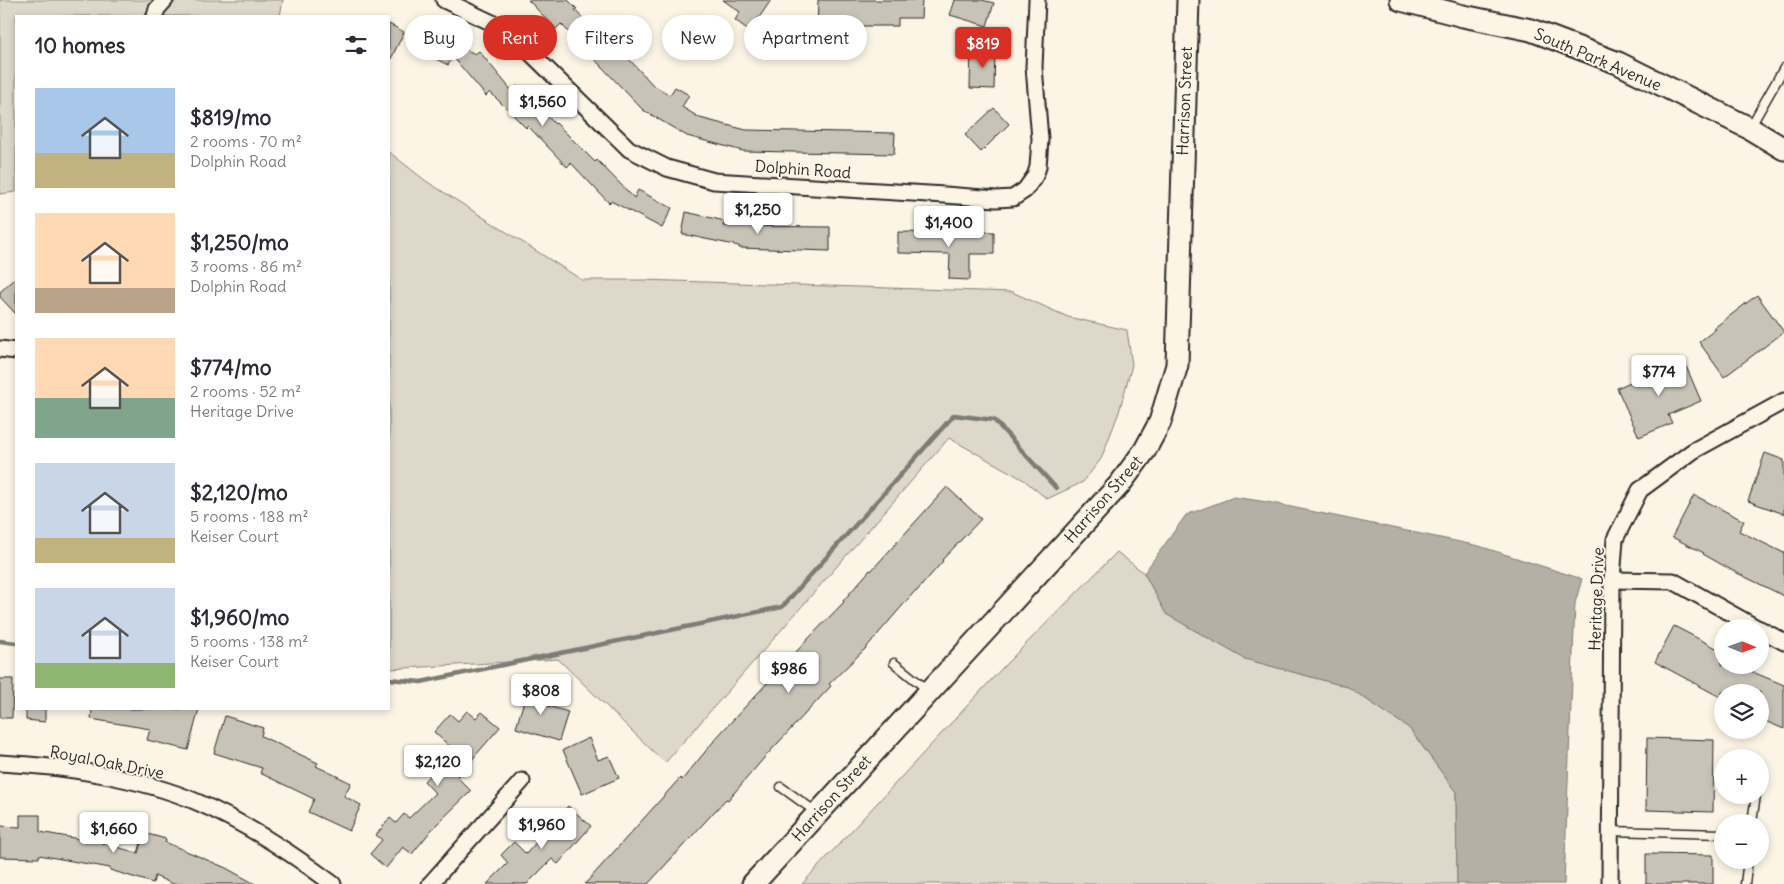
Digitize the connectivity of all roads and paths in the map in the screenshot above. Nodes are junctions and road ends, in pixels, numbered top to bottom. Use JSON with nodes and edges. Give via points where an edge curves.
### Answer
{"nodes":[{"id":1,"x":165,"y":0,"type":"edge"},
{"id":2,"x":444,"y":0,"type":"edge"},
{"id":3,"x":1037,"y":0,"type":"edge"},
{"id":4,"x":1188,"y":0,"type":"edge"},
{"id":5,"x":1401,"y":0,"type":"edge"},
{"id":6,"x":155,"y":15,"type":"edge"},
{"id":7,"x":1784,"y":68,"type":"edge"},
{"id":8,"x":1750,"y":128,"type":"junction"},
{"id":9,"x":1784,"y":149,"type":"edge"},
{"id":10,"x":0,"y":349,"type":"edge"},
{"id":11,"x":15,"y":351,"type":"edge"},
{"id":12,"x":1784,"y":401,"type":"edge"},
{"id":13,"x":1612,"y":580,"type":"junction"},
{"id":14,"x":1743,"y":619,"type":"edge"},
{"id":15,"x":1769,"y":634,"type":"edge"},
{"id":16,"x":1784,"y":642,"type":"edge"},
{"id":17,"x":894,"y":663,"type":"dead end"},
{"id":18,"x":929,"y":691,"type":"junction"},
{"id":19,"x":0,"y":763,"type":"edge"},
{"id":20,"x":522,"y":781,"type":"dead end"},
{"id":21,"x":781,"y":787,"type":"dead end"},
{"id":22,"x":817,"y":813,"type":"junction"},
{"id":23,"x":1610,"y":831,"type":"junction"},
{"id":24,"x":1714,"y":834,"type":"edge"},
{"id":25,"x":1747,"y":869,"type":"edge"},
{"id":26,"x":333,"y":884,"type":"edge"},
{"id":27,"x":430,"y":884,"type":"edge"},
{"id":28,"x":752,"y":884,"type":"edge"},
{"id":29,"x":1610,"y":884,"type":"edge"},
{"id":30,"x":1745,"y":884,"type":"edge"}],
"edges":[{"from":1,"to":6,"type":"street"},
{"from":2,"to":3,"type":"street","name":"Dolphin Road","via":[[507,30],[629,149],[667,168],[714,181],[996,200],[1012,198],[1025,190],[1038,167],[1040,140],[1034,68]]},
{"from":4,"to":18,"type":"street","name":"Harrison Street","via":[[1177,365],[1160,422],[1145,450],[1120,484]]},
{"from":5,"to":8,"type":"street","name":"South Park Avenue","via":[[1531,30],[1618,63]]},
{"from":7,"to":8,"type":"lane"},
{"from":8,"to":9,"type":"street","name":"South Park Avenue"},
{"from":10,"to":11,"type":"street"},
{"from":12,"to":13,"type":"street","name":"Heritage Drive","via":[[1693,451],[1640,490],[1615,539]]},
{"from":13,"to":14,"type":"street","via":[[1673,581]]},
{"from":13,"to":23,"type":"street","name":"Heritage Drive"},
{"from":15,"to":16,"type":"street"},
{"from":17,"to":18,"type":"lane"},
{"from":18,"to":22,"type":"street","name":"Harrison Street"},
{"from":19,"to":26,"type":"street","name":"Royal Oak Drive","via":[[78,771],[166,790],[256,831]]},
{"from":20,"to":27,"type":"street"},
{"from":21,"to":22,"type":"lane"},
{"from":22,"to":28,"type":"street","name":"Harrison Street"},
{"from":23,"to":24,"type":"lane"},
{"from":23,"to":29,"type":"street","name":"Heritage Drive"},
{"from":25,"to":30,"type":"lane"}]}
